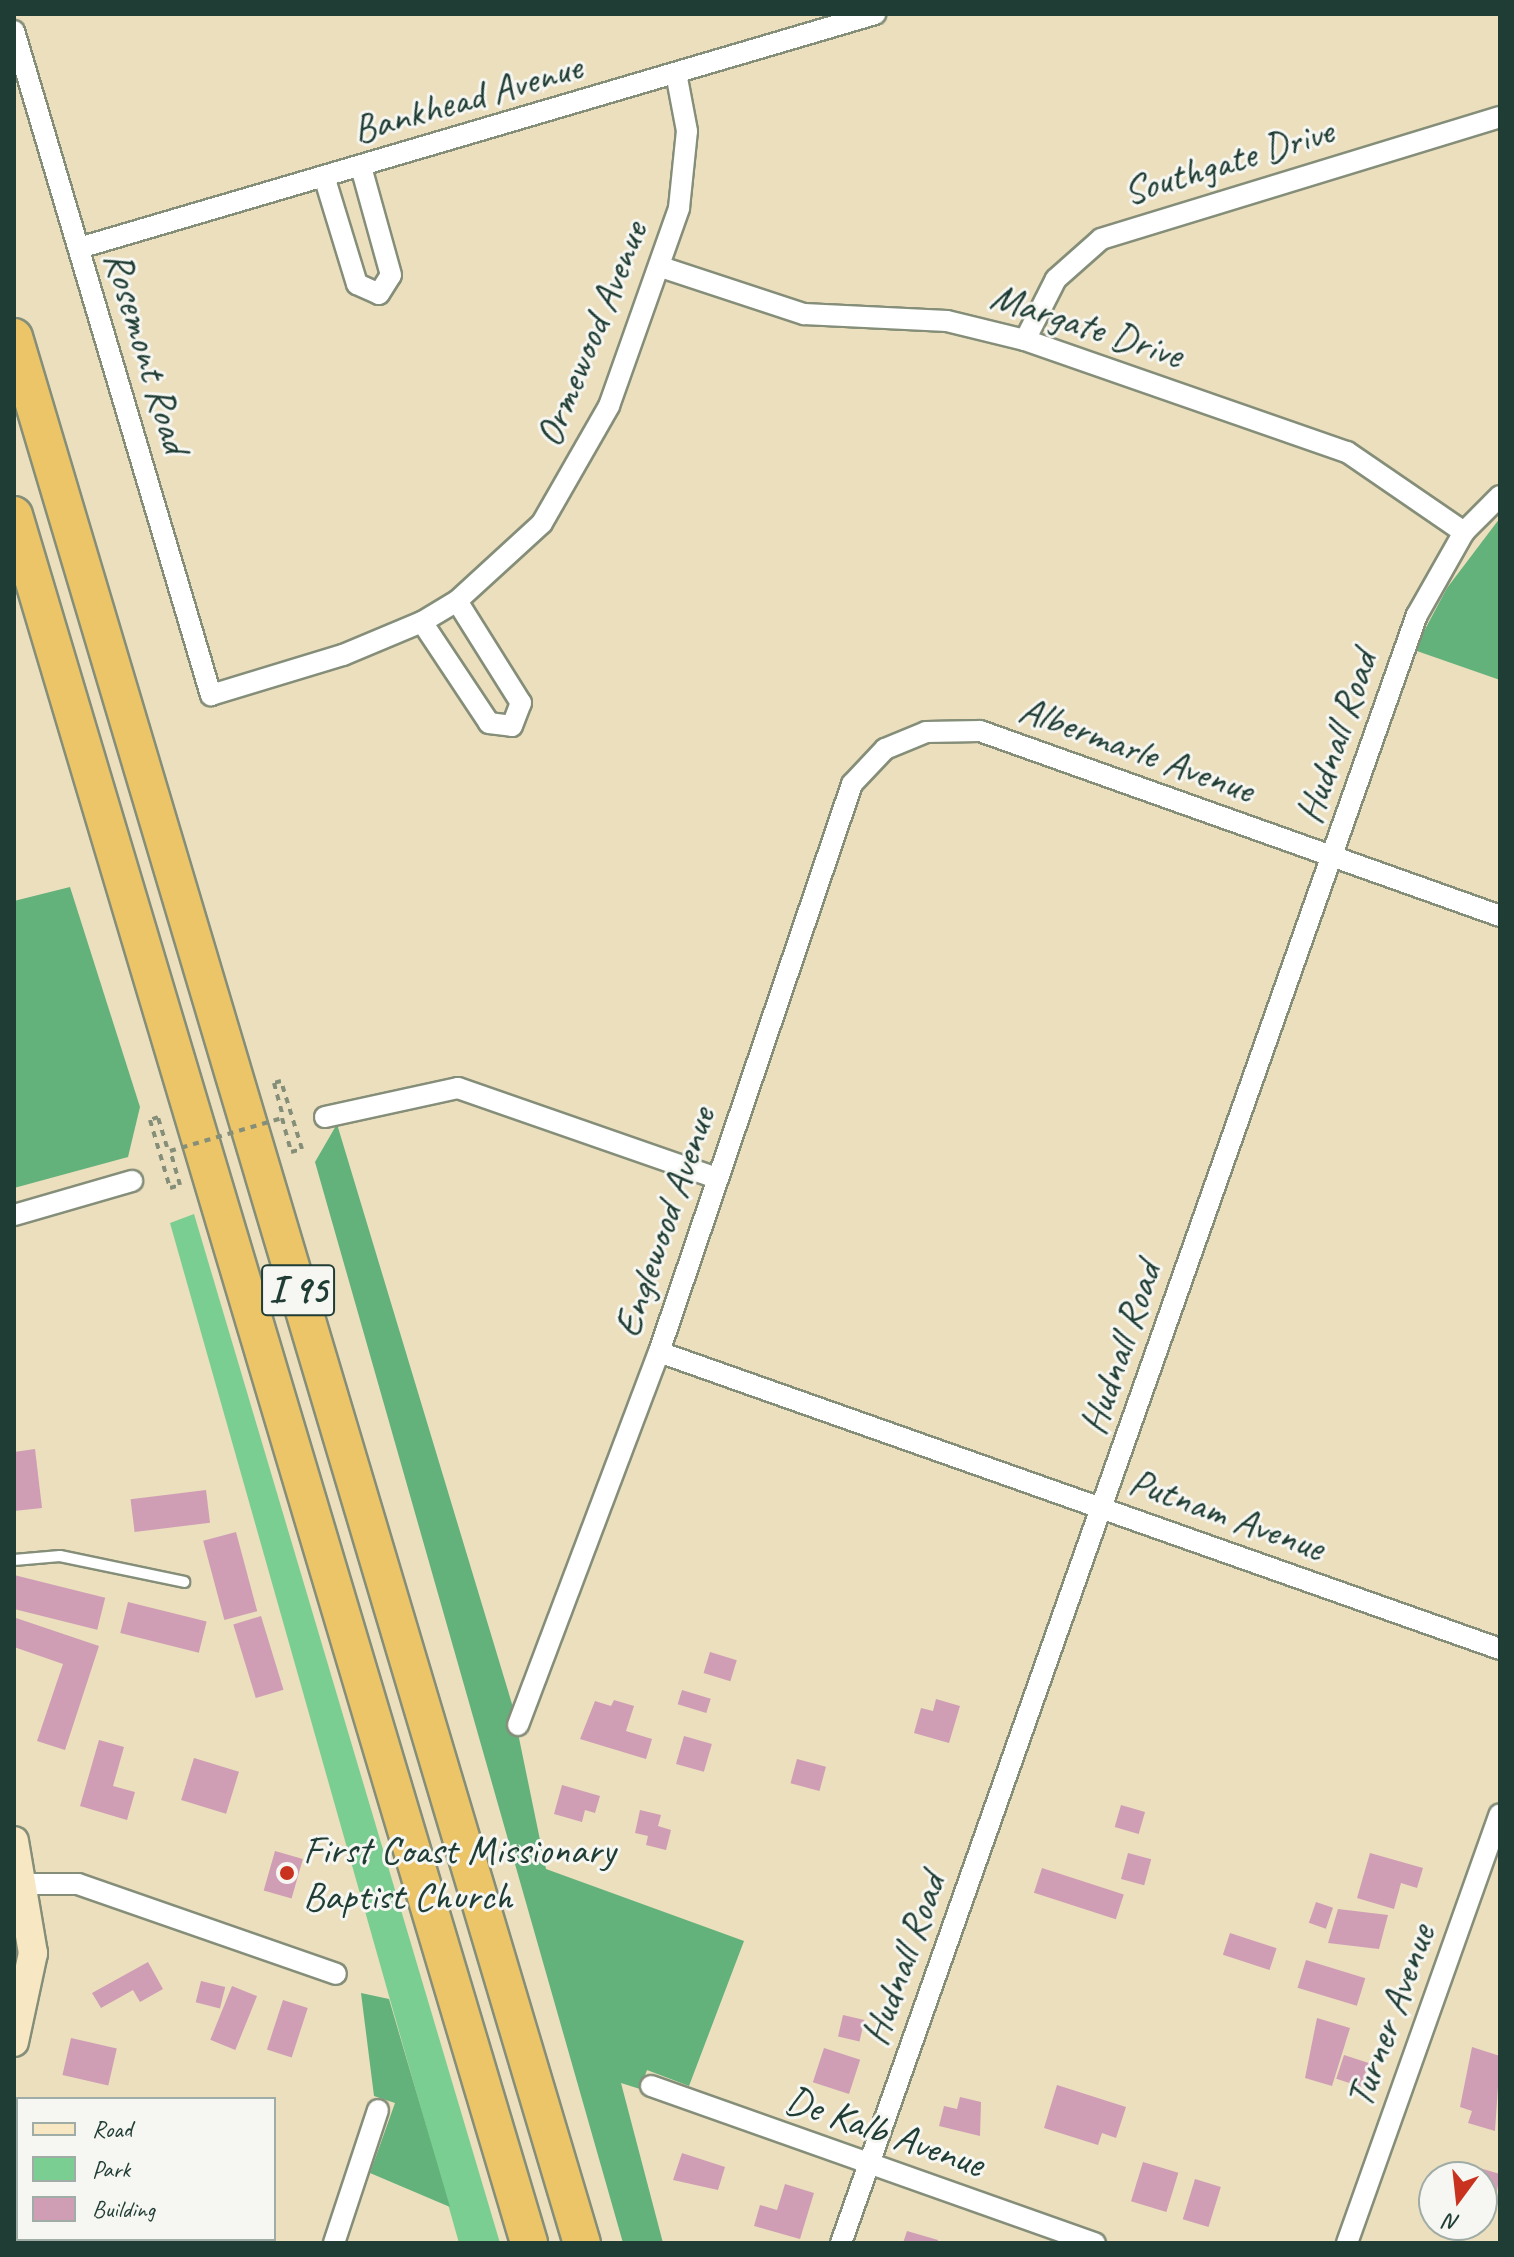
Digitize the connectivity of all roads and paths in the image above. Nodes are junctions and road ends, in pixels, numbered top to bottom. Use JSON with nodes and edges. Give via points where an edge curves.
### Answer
{"nodes":[{"id":1,"x":862,"y":16,"type":"edge"},
{"id":2,"x":14,"y":31,"type":"edge"},
{"id":3,"x":676,"y":73,"type":"junction"},
{"id":4,"x":1500,"y":117,"type":"edge"},
{"id":5,"x":361,"y":167,"type":"junction"},
{"id":6,"x":324,"y":176,"type":"junction"},
{"id":7,"x":79,"y":248,"type":"junction"},
{"id":8,"x":661,"y":267,"type":"junction"},
{"id":9,"x":14,"y":337,"type":"edge"},
{"id":10,"x":1025,"y":340,"type":"junction"},
{"id":11,"x":1500,"y":496,"type":"edge"},
{"id":12,"x":14,"y":515,"type":"edge"},
{"id":13,"x":1464,"y":532,"type":"junction"},
{"id":14,"x":457,"y":601,"type":"junction"},
{"id":15,"x":422,"y":622,"type":"junction"},
{"id":16,"x":211,"y":695,"type":"joint"},
{"id":17,"x":885,"y":749,"type":"joint"},
{"id":18,"x":1332,"y":857,"type":"junction"},
{"id":19,"x":1500,"y":916,"type":"edge"},
{"id":20,"x":282,"y":1115,"type":"junction"},
{"id":21,"x":325,"y":1117,"type":"dead end"},
{"id":22,"x":169,"y":1149,"type":"junction"},
{"id":23,"x":716,"y":1178,"type":"junction"},
{"id":24,"x":132,"y":1181,"type":"dead end"},
{"id":25,"x":14,"y":1215,"type":"edge"},
{"id":26,"x":659,"y":1352,"type":"junction"},
{"id":27,"x":1102,"y":1507,"type":"junction"},
{"id":28,"x":14,"y":1560,"type":"edge"},
{"id":29,"x":184,"y":1582,"type":"dead end"},
{"id":30,"x":1500,"y":1649,"type":"edge"},
{"id":31,"x":518,"y":1725,"type":"dead end"},
{"id":32,"x":1500,"y":1814,"type":"edge"},
{"id":33,"x":14,"y":1841,"type":"edge"},
{"id":34,"x":27,"y":1884,"type":"junction"},
{"id":35,"x":336,"y":1974,"type":"dead end"},
{"id":36,"x":14,"y":2042,"type":"edge"},
{"id":37,"x":651,"y":2086,"type":"dead end"},
{"id":38,"x":378,"y":2110,"type":"dead end"},
{"id":39,"x":869,"y":2164,"type":"junction"},
{"id":40,"x":334,"y":2243,"type":"edge"},
{"id":41,"x":529,"y":2243,"type":"edge"},
{"id":42,"x":582,"y":2243,"type":"edge"},
{"id":43,"x":841,"y":2243,"type":"edge"},
{"id":44,"x":1095,"y":2243,"type":"edge"},
{"id":45,"x":1347,"y":2243,"type":"edge"}],
"edges":[{"from":1,"to":3,"type":"street","name":"Bankhead Avenue"},
{"from":2,"to":7,"type":"street","name":"Rosemont Road"},
{"from":3,"to":5,"type":"street","name":"Bankhead Avenue"},
{"from":3,"to":8,"type":"street","name":"Ormewood Avenue","via":[[686,171]]},
{"from":4,"to":10,"type":"street","name":"Southgate Drive","via":[[1101,239],[1056,279]]},
{"from":5,"to":6,"type":"street","name":"Bankhead Avenue"},
{"from":5,"to":6,"type":"street","via":[[391,275],[379,294],[357,284]]},
{"from":6,"to":7,"type":"street","name":"Bankhead Avenue"},
{"from":7,"to":16,"type":"street","name":"Rosemont Road"},
{"from":8,"to":10,"type":"street","name":"Margate Drive","via":[[804,314],[947,321]]},
{"from":8,"to":14,"type":"street","name":"Ormewood Avenue","via":[[609,406],[571,481],[516,550]]},
{"from":9,"to":42,"type":"highway","number":"I 95"},
{"from":10,"to":13,"type":"street","name":"Margate Drive","via":[[1347,452]]},
{"from":11,"to":13,"type":"street","name":"Hudnall Road"},
{"from":12,"to":41,"type":"highway","number":"I 95"},
{"from":13,"to":18,"type":"street","name":"Hudnall Road","via":[[1417,615]]},
{"from":14,"to":15,"type":"street","name":"Ormewood Avenue"},
{"from":14,"to":15,"type":"street","via":[[521,703],[512,726],[489,723]]},
{"from":15,"to":16,"type":"street","name":"Ormewood Avenue","via":[[343,655]]},
{"from":17,"to":18,"type":"street","name":"Albermarle Avenue","via":[[926,732],[980,731]]},
{"from":17,"to":23,"type":"street","name":"Englewood Avenue","via":[[852,784]]},
{"from":18,"to":19,"type":"street","name":"Albermarle Avenue"},
{"from":18,"to":27,"type":"street","name":"Hudnall Road"},
{"from":20,"to":20,"type":"path","via":[[274,1083],[281,1081],[302,1149],[291,1152]]},
{"from":20,"to":22,"type":"path","bridge":true},
{"from":21,"to":23,"type":"street","via":[[458,1088]]},
{"from":22,"to":22,"type":"path","via":[[180,1185],[170,1188],[150,1120],[158,1117]]},
{"from":23,"to":26,"type":"street","name":"Englewood Avenue"},
{"from":24,"to":25,"type":"street"},
{"from":26,"to":27,"type":"street","name":"Putnam Avenue"},
{"from":26,"to":31,"type":"street","name":"Englewood Avenue"},
{"from":27,"to":30,"type":"street","name":"Putnam Avenue"},
{"from":27,"to":39,"type":"street","name":"Hudnall Road"},
{"from":28,"to":29,"type":"lane","via":[[60,1556]]},
{"from":32,"to":45,"type":"street","name":"Turner Avenue"},
{"from":33,"to":34,"type":"main road"},
{"from":34,"to":35,"type":"street","via":[[78,1884]]},
{"from":34,"to":36,"type":"main road","via":[[33,1953]]},
{"from":37,"to":39,"type":"street","name":"De Kalb Avenue"},
{"from":38,"to":40,"type":"street"},
{"from":39,"to":43,"type":"street","name":"Hudnall Road"},
{"from":39,"to":44,"type":"street","name":"De Kalb Avenue"}]}
